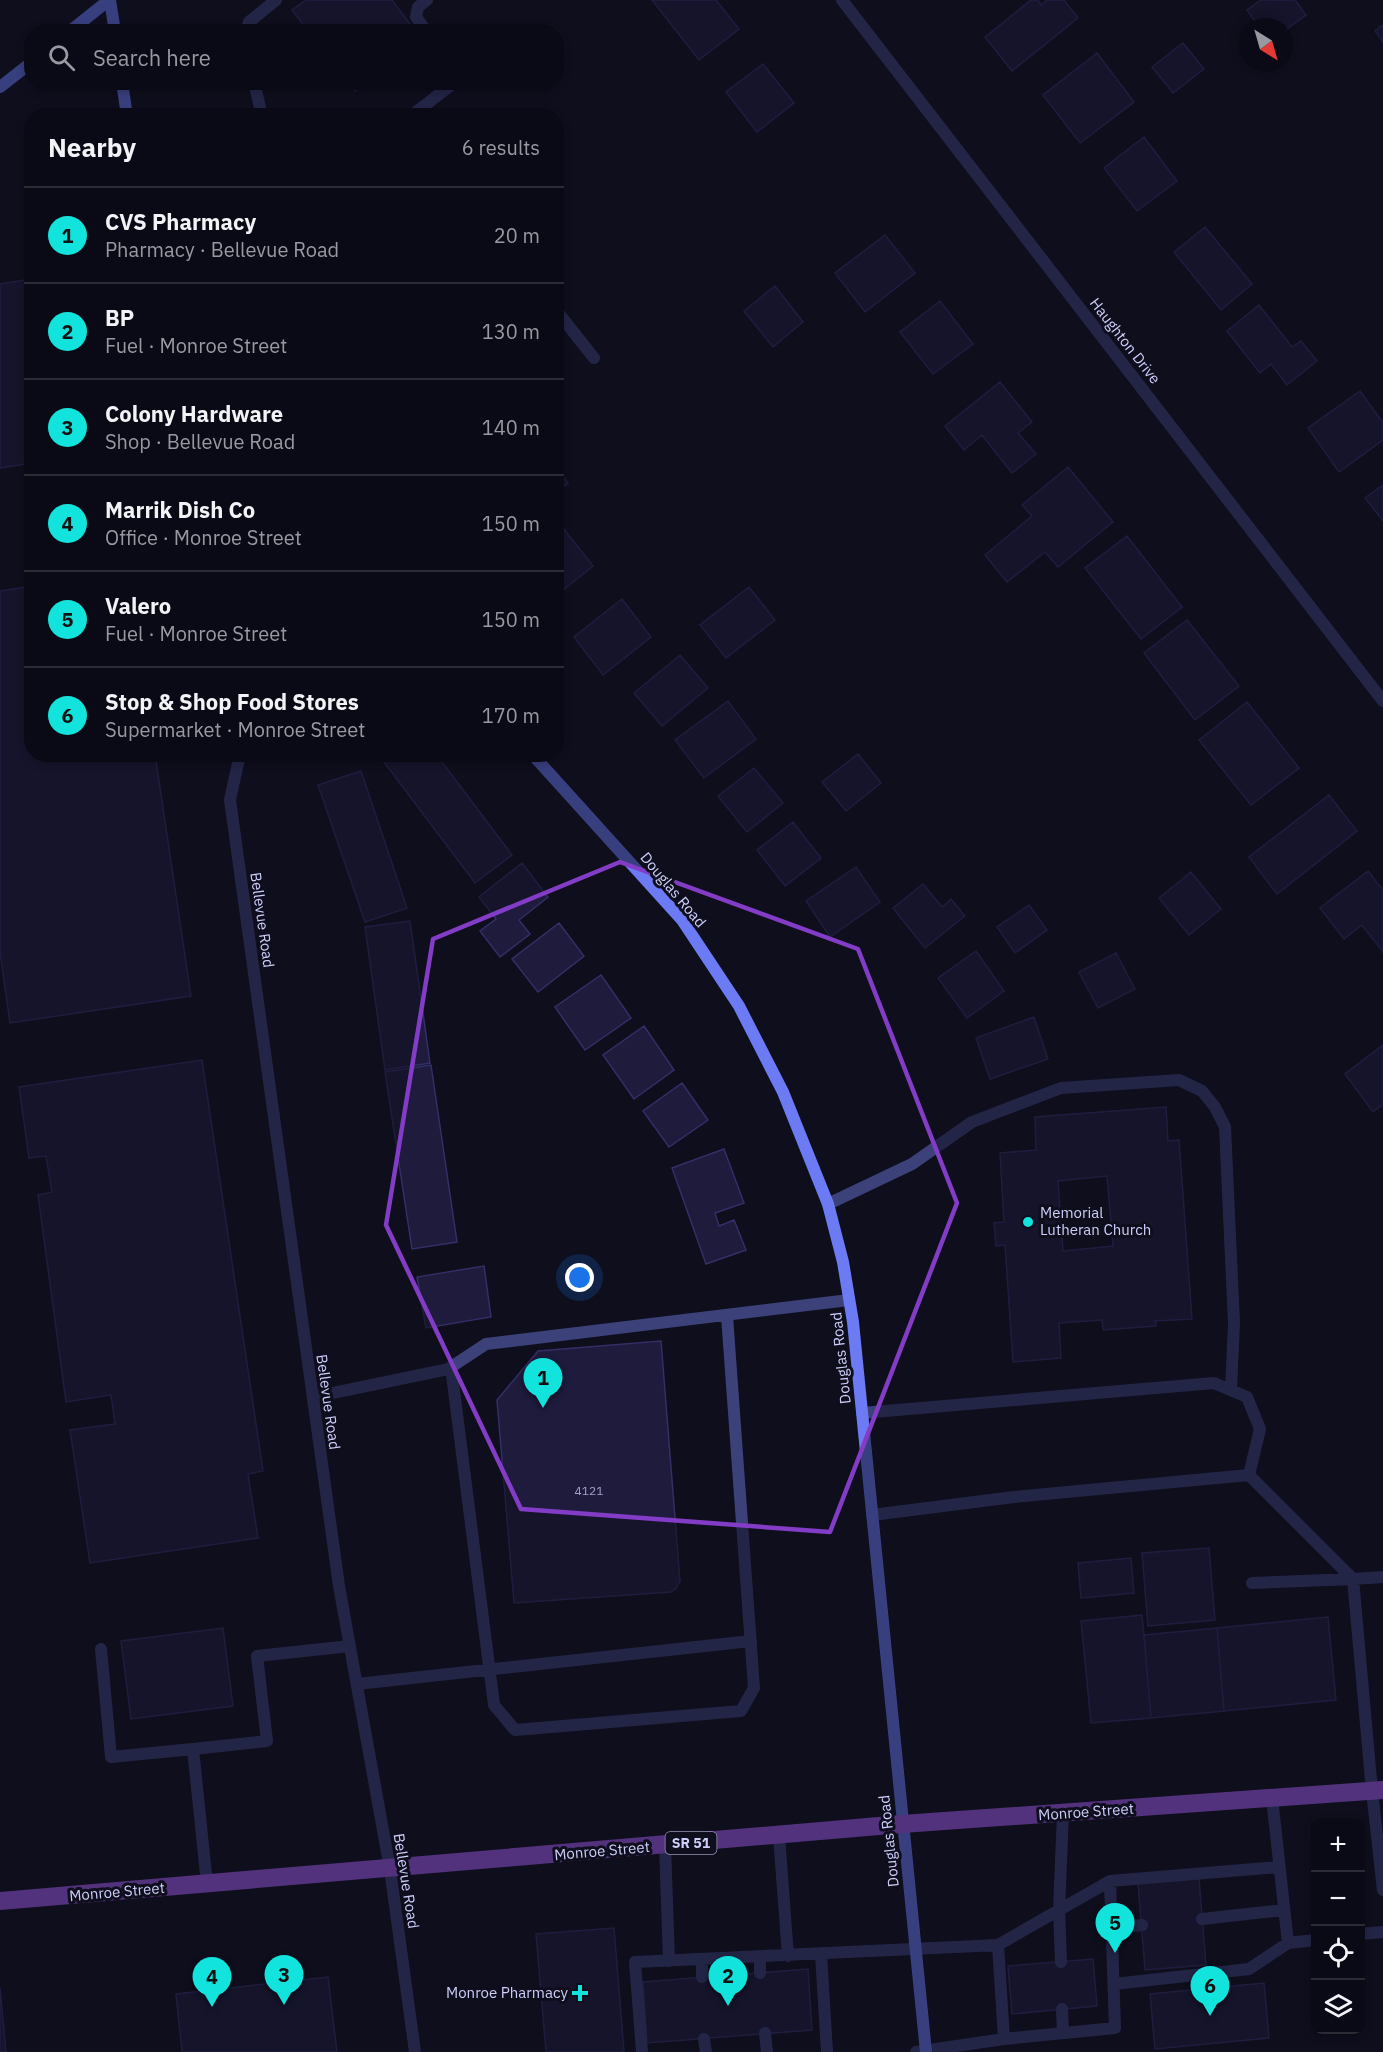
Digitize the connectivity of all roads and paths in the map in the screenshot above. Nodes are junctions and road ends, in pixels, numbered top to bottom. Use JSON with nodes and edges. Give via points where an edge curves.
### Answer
{"nodes":[{"id":1,"x":110,"y":0,"type":"edge"},
{"id":2,"x":276,"y":0,"type":"edge"},
{"id":3,"x":427,"y":0,"type":"edge"},
{"id":4,"x":842,"y":0,"type":"edge"},
{"id":5,"x":79,"y":24,"type":"edge"},
{"id":6,"x":114,"y":24,"type":"edge"},
{"id":7,"x":248,"y":24,"type":"edge"},
{"id":8,"x":421,"y":24,"type":"edge"},
{"id":9,"x":24,"y":68,"type":"edge"},
{"id":10,"x":0,"y":87,"type":"edge"},
{"id":11,"x":123,"y":90,"type":"edge"},
{"id":12,"x":256,"y":90,"type":"edge"},
{"id":13,"x":445,"y":90,"type":"edge"},
{"id":14,"x":126,"y":108,"type":"edge"},
{"id":15,"x":260,"y":108,"type":"edge"},
{"id":16,"x":421,"y":108,"type":"edge"},
{"id":17,"x":564,"y":320,"type":"edge"},
{"id":18,"x":594,"y":358,"type":"dead end"},
{"id":19,"x":1383,"y":701,"type":"edge"},
{"id":20,"x":238,"y":762,"type":"edge"},
{"id":21,"x":539,"y":762,"type":"edge"},
{"id":22,"x":828,"y":1204,"type":"junction"},
{"id":23,"x":849,"y":1300,"type":"junction"},
{"id":24,"x":727,"y":1316,"type":"junction"},
{"id":25,"x":451,"y":1367,"type":"junction"},
{"id":26,"x":1232,"y":1390,"type":"junction"},
{"id":27,"x":313,"y":1397,"type":"junction"},
{"id":28,"x":862,"y":1413,"type":"junction"},
{"id":29,"x":1249,"y":1475,"type":"junction"},
{"id":30,"x":872,"y":1515,"type":"junction"},
{"id":31,"x":1383,"y":1577,"type":"edge"},
{"id":32,"x":1353,"y":1580,"type":"junction"},
{"id":33,"x":1252,"y":1583,"type":"dead end"},
{"id":34,"x":751,"y":1641,"type":"junction"},
{"id":35,"x":350,"y":1646,"type":"junction"},
{"id":36,"x":100,"y":1648,"type":"dead end"},
{"id":37,"x":489,"y":1668,"type":"junction"},
{"id":38,"x":357,"y":1684,"type":"junction"},
{"id":39,"x":193,"y":1749,"type":"junction"},
{"id":40,"x":1377,"y":1790,"type":"edge"},
{"id":41,"x":1272,"y":1798,"type":"junction"},
{"id":42,"x":1063,"y":1814,"type":"junction"},
{"id":43,"x":902,"y":1824,"type":"junction"},
{"id":44,"x":779,"y":1836,"type":"junction"},
{"id":45,"x":665,"y":1845,"type":"junction"},
{"id":46,"x":1279,"y":1867,"type":"junction"},
{"id":47,"x":390,"y":1869,"type":"junction"},
{"id":48,"x":1110,"y":1881,"type":"junction"},
{"id":49,"x":207,"y":1884,"type":"junction"},
{"id":50,"x":1383,"y":1890,"type":"edge"},
{"id":51,"x":0,"y":1900,"type":"edge"},
{"id":52,"x":1059,"y":1910,"type":"junction"},
{"id":53,"x":1284,"y":1910,"type":"junction"},
{"id":54,"x":1202,"y":1919,"type":"dead end"},
{"id":55,"x":1142,"y":1925,"type":"dead end"},
{"id":56,"x":1111,"y":1929,"type":"junction"},
{"id":57,"x":1383,"y":1932,"type":"edge"},
{"id":58,"x":1365,"y":1934,"type":"edge"},
{"id":59,"x":1311,"y":1941,"type":"edge"},
{"id":60,"x":1288,"y":1943,"type":"junction"},
{"id":61,"x":998,"y":1945,"type":"junction"},
{"id":62,"x":915,"y":1950,"type":"junction"},
{"id":63,"x":821,"y":1954,"type":"junction"},
{"id":64,"x":788,"y":1956,"type":"junction"},
{"id":65,"x":760,"y":1957,"type":"junction"},
{"id":66,"x":702,"y":1959,"type":"junction"},
{"id":67,"x":669,"y":1961,"type":"junction"},
{"id":68,"x":1060,"y":1962,"type":"dead end"},
{"id":69,"x":760,"y":1973,"type":"dead end"},
{"id":70,"x":702,"y":1977,"type":"dead end"},
{"id":71,"x":1114,"y":1984,"type":"junction"},
{"id":72,"x":1062,"y":2009,"type":"dead end"},
{"id":73,"x":1063,"y":2033,"type":"junction"},
{"id":74,"x":765,"y":2034,"type":"dead end"},
{"id":75,"x":705,"y":2038,"type":"dead end"},
{"id":76,"x":1004,"y":2039,"type":"junction"},
{"id":77,"x":415,"y":2052,"type":"edge"},
{"id":78,"x":642,"y":2052,"type":"edge"},
{"id":79,"x":706,"y":2052,"type":"edge"},
{"id":80,"x":767,"y":2052,"type":"edge"},
{"id":81,"x":827,"y":2052,"type":"edge"},
{"id":82,"x":916,"y":2052,"type":"edge"},
{"id":83,"x":926,"y":2052,"type":"edge"}],
"edges":[{"from":1,"to":5,"type":"street"},
{"from":1,"to":6,"type":"street"},
{"from":2,"to":7,"type":"street"},
{"from":3,"to":8,"type":"street","via":[[418,7],[416,17]]},
{"from":4,"to":19,"type":"street","name":"Haughton Drive"},
{"from":9,"to":10,"type":"street"},
{"from":11,"to":14,"type":"street"},
{"from":12,"to":15,"type":"street"},
{"from":13,"to":16,"type":"street"},
{"from":17,"to":18,"type":"street"},
{"from":20,"to":27,"type":"street","name":"Bellevue Road","via":[[230,800]]},
{"from":21,"to":22,"type":"street","name":"Douglas Road","via":[[682,920],[711,962],[739,1006],[783,1092]]},
{"from":22,"to":23,"type":"street","name":"Douglas Road"},
{"from":22,"to":26,"type":"street","via":[[912,1164],[972,1122],[1061,1088],[1179,1080],[1202,1091],[1225,1127],[1234,1323]]},
{"from":23,"to":24,"type":"street"},
{"from":23,"to":28,"type":"street","name":"Douglas Road"},
{"from":24,"to":25,"type":"street","via":[[486,1344]]},
{"from":24,"to":34,"type":"street"},
{"from":25,"to":27,"type":"street"},
{"from":25,"to":37,"type":"street"},
{"from":26,"to":28,"type":"street","via":[[1214,1383]]},
{"from":26,"to":29,"type":"street","via":[[1247,1397],[1260,1429]]},
{"from":27,"to":35,"type":"street","name":"Bellevue Road"},
{"from":28,"to":30,"type":"street","name":"Douglas Road"},
{"from":29,"to":30,"type":"street"},
{"from":29,"to":32,"type":"street"},
{"from":30,"to":43,"type":"street","name":"Douglas Road"},
{"from":31,"to":32,"type":"street"},
{"from":32,"to":33,"type":"street"},
{"from":32,"to":40,"type":"street"},
{"from":34,"to":37,"type":"street"},
{"from":34,"to":37,"type":"street","via":[[754,1688],[741,1711],[515,1730],[494,1705]]},
{"from":35,"to":38,"type":"street","name":"Bellevue Road"},
{"from":35,"to":39,"type":"street","via":[[257,1656],[267,1741]]},
{"from":36,"to":39,"type":"street","via":[[111,1757]]},
{"from":37,"to":38,"type":"street"},
{"from":38,"to":47,"type":"street","name":"Bellevue Road"},
{"from":39,"to":49,"type":"street"},
{"from":40,"to":41,"type":"main road","name":"Monroe Street","number":"SR 51"},
{"from":40,"to":50,"type":"street"},
{"from":41,"to":42,"type":"main road","name":"Monroe Street","number":"SR 51"},
{"from":41,"to":46,"type":"street"},
{"from":42,"to":43,"type":"main road","name":"Monroe Street","number":"SR 51"},
{"from":42,"to":52,"type":"street"},
{"from":43,"to":44,"type":"main road","name":"Monroe Street","number":"SR 51"},
{"from":43,"to":62,"type":"street","name":"Douglas Road"},
{"from":44,"to":45,"type":"main road","name":"Monroe Street","number":"SR 51"},
{"from":44,"to":64,"type":"street"},
{"from":45,"to":47,"type":"main road","name":"Monroe Street","number":"SR 51"},
{"from":45,"to":67,"type":"street"},
{"from":46,"to":48,"type":"street"},
{"from":46,"to":53,"type":"street"},
{"from":47,"to":49,"type":"main road","name":"Monroe Street","number":"SR 51"},
{"from":47,"to":77,"type":"street","name":"Bellevue Road"},
{"from":48,"to":52,"type":"street"},
{"from":48,"to":56,"type":"street"},
{"from":49,"to":51,"type":"main road","name":"Monroe Street","number":"SR 51"},
{"from":52,"to":61,"type":"street"},
{"from":52,"to":68,"type":"street"},
{"from":53,"to":54,"type":"street"},
{"from":53,"to":60,"type":"street"},
{"from":55,"to":56,"type":"street"},
{"from":56,"to":71,"type":"street"},
{"from":57,"to":58,"type":"street"},
{"from":59,"to":60,"type":"street"},
{"from":60,"to":71,"type":"street","via":[[1249,1969]]},
{"from":61,"to":62,"type":"street"},
{"from":61,"to":76,"type":"street"},
{"from":62,"to":63,"type":"street"},
{"from":62,"to":83,"type":"street","name":"Douglas Road"},
{"from":63,"to":64,"type":"street"},
{"from":63,"to":81,"type":"street"},
{"from":64,"to":65,"type":"street"},
{"from":65,"to":66,"type":"street"},
{"from":65,"to":69,"type":"street"},
{"from":66,"to":67,"type":"street"},
{"from":66,"to":70,"type":"street"},
{"from":67,"to":78,"type":"street","via":[[635,1962]]},
{"from":71,"to":73,"type":"street","via":[[1115,2028]]},
{"from":72,"to":73,"type":"street"},
{"from":73,"to":76,"type":"street"},
{"from":74,"to":80,"type":"street"},
{"from":75,"to":79,"type":"street"},
{"from":76,"to":83,"type":"street"},
{"from":82,"to":83,"type":"street"}]}
